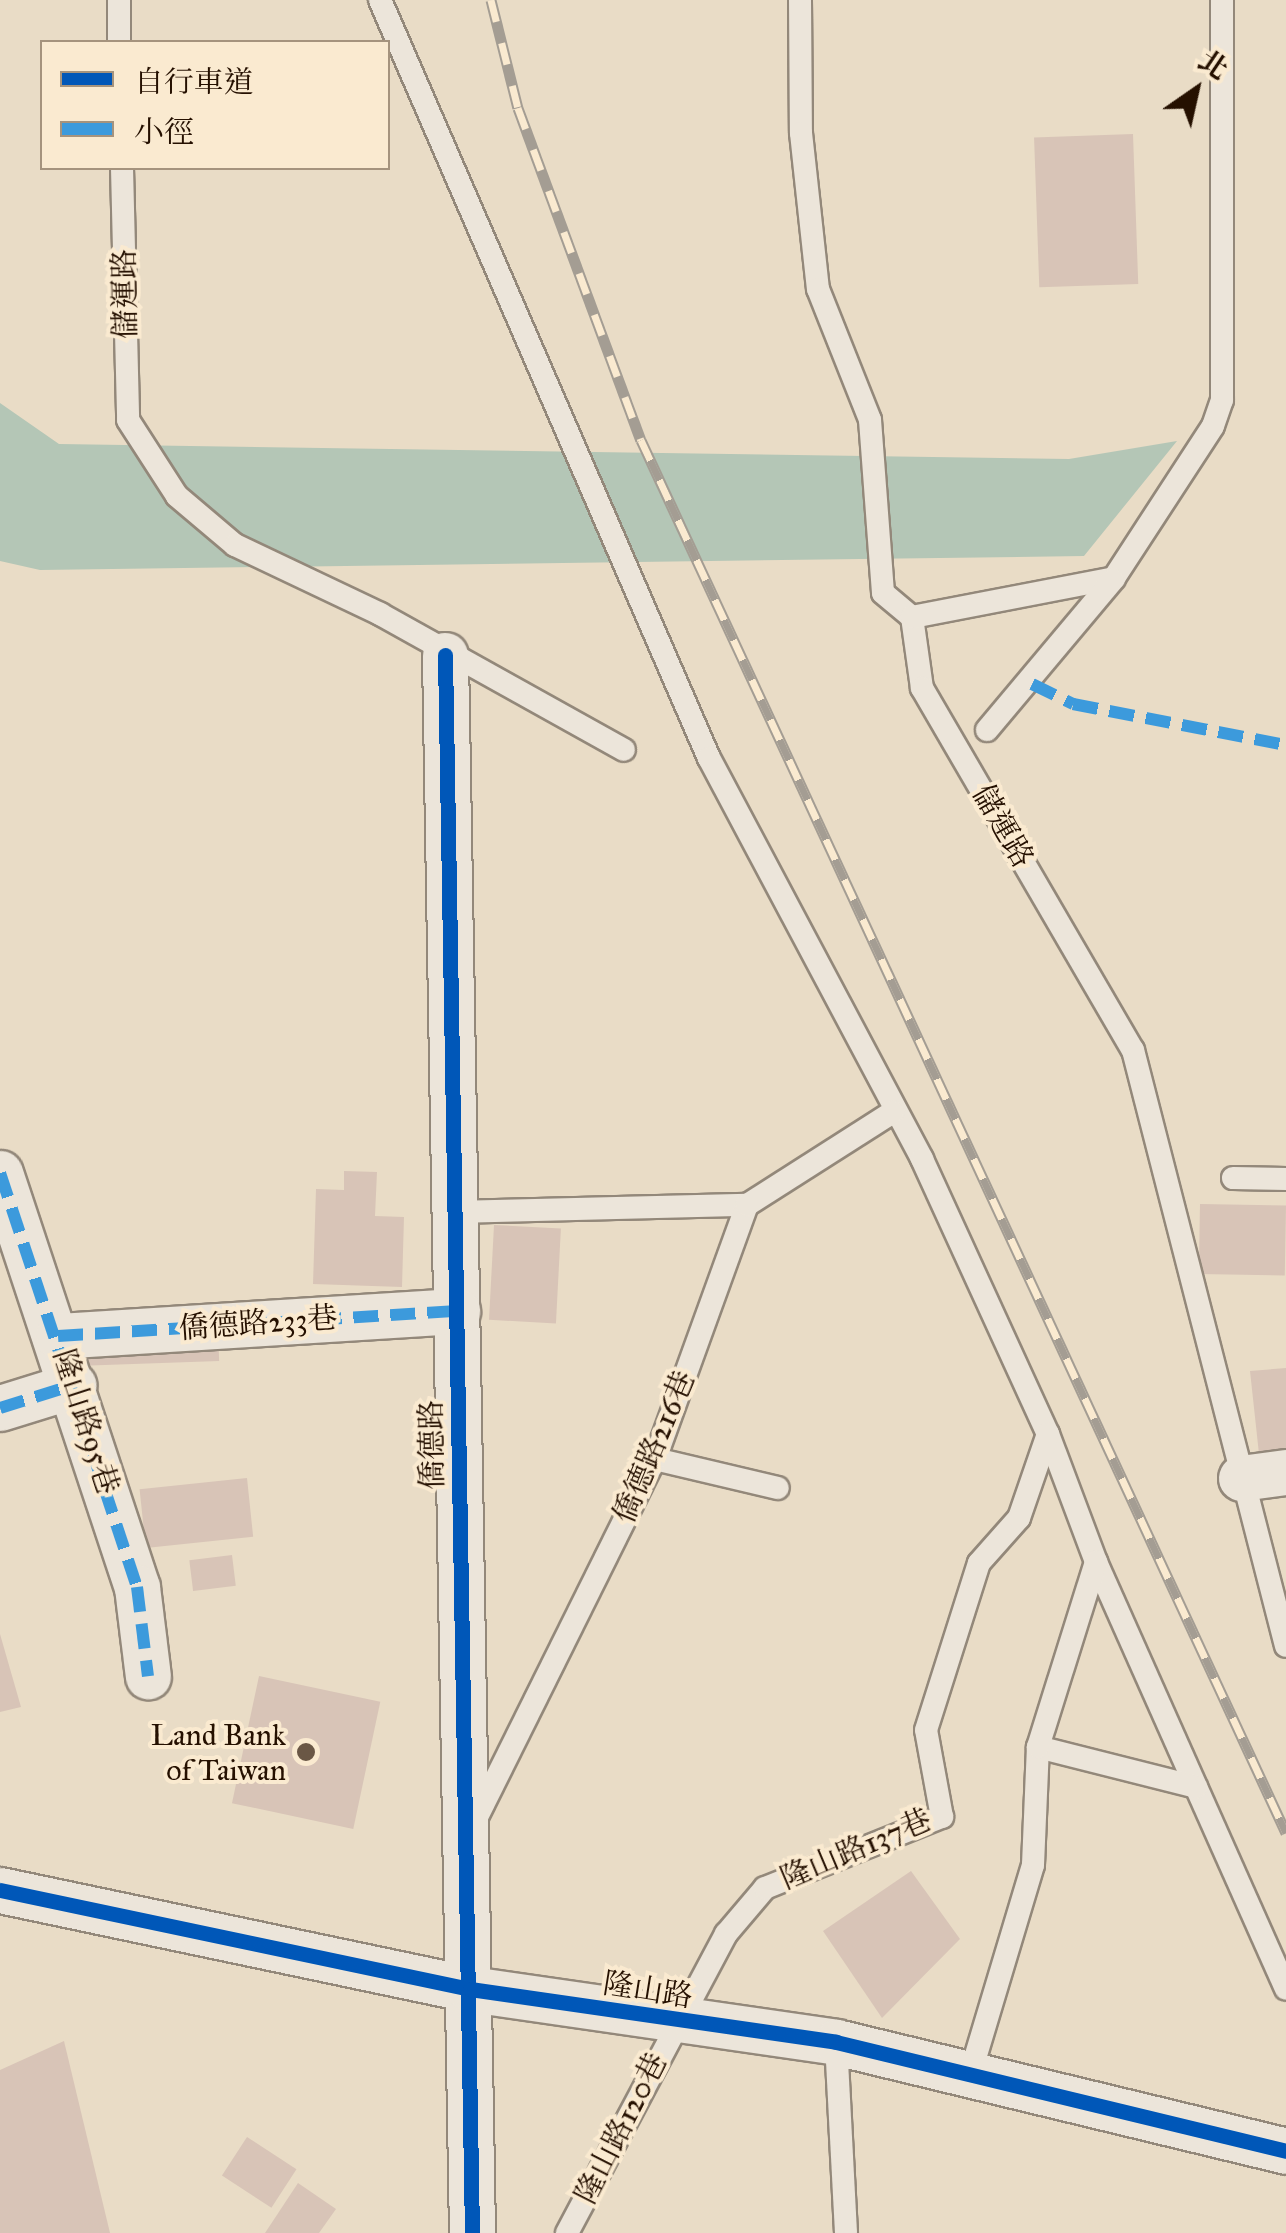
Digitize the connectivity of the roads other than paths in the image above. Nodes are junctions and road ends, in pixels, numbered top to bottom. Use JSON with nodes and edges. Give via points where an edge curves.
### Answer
{"nodes":[{"id":1,"x":120,"y":0,"type":"edge"},
{"id":2,"x":380,"y":0,"type":"edge"},
{"id":3,"x":800,"y":0,"type":"edge"},
{"id":4,"x":1222,"y":0,"type":"edge"},
{"id":5,"x":119,"y":40,"type":"edge"},
{"id":6,"x":122,"y":170,"type":"edge"},
{"id":7,"x":1114,"y":578,"type":"junction"},
{"id":8,"x":912,"y":617,"type":"junction"},
{"id":9,"x":445,"y":656,"type":"junction"},
{"id":10,"x":986,"y":730,"type":"dead end"},
{"id":11,"x":624,"y":750,"type":"dead end"},
{"id":12,"x":893,"y":1112,"type":"junction"},
{"id":13,"x":0,"y":1172,"type":"edge"},
{"id":14,"x":1232,"y":1178,"type":"dead end"},
{"id":15,"x":1286,"y":1179,"type":"edge"},
{"id":16,"x":747,"y":1205,"type":"junction"},
{"id":17,"x":455,"y":1212,"type":"junction"},
{"id":18,"x":457,"y":1311,"type":"junction"},
{"id":19,"x":58,"y":1336,"type":"junction"},
{"id":20,"x":74,"y":1385,"type":"junction"},
{"id":21,"x":0,"y":1408,"type":"edge"},
{"id":22,"x":1048,"y":1434,"type":"junction"},
{"id":23,"x":655,"y":1459,"type":"junction"},
{"id":24,"x":1286,"y":1472,"type":"edge"},
{"id":25,"x":1241,"y":1478,"type":"junction"},
{"id":26,"x":778,"y":1488,"type":"dead end"},
{"id":27,"x":1096,"y":1562,"type":"junction"},
{"id":28,"x":1286,"y":1646,"type":"edge"},
{"id":29,"x":148,"y":1676,"type":"dead end"},
{"id":30,"x":1038,"y":1747,"type":"junction"},
{"id":31,"x":1196,"y":1787,"type":"junction"},
{"id":32,"x":467,"y":1838,"type":"junction"},
{"id":33,"x":0,"y":1890,"type":"edge"},
{"id":34,"x":470,"y":1989,"type":"junction"},
{"id":35,"x":1286,"y":1989,"type":"edge"},
{"id":36,"x":676,"y":2023,"type":"junction"},
{"id":37,"x":836,"y":2042,"type":"junction"},
{"id":38,"x":970,"y":2075,"type":"junction"},
{"id":39,"x":1286,"y":2151,"type":"edge"},
{"id":40,"x":472,"y":2233,"type":"edge"},
{"id":41,"x":567,"y":2233,"type":"edge"},
{"id":42,"x":846,"y":2233,"type":"edge"}],
"edges":[{"from":1,"to":5,"type":"lane"},
{"from":2,"to":12,"type":"lane","via":[[710,758]]},
{"from":3,"to":8,"type":"lane","via":[[801,133],[818,289],[870,420],[882,594]]},
{"from":4,"to":7,"type":"lane","via":[[1222,400],[1213,426]]},
{"from":6,"to":9,"type":"lane","name":"儲運路","via":[[128,420],[177,496],[235,545],[380,614]]},
{"from":7,"to":8,"type":"lane"},
{"from":7,"to":10,"type":"lane"},
{"from":8,"to":25,"type":"lane","name":"儲運路","via":[[922,688],[1133,1050]]},
{"from":9,"to":11,"type":"lane"},
{"from":9,"to":17,"type":"street","name":"僑德路"},
{"from":12,"to":16,"type":"lane"},
{"from":12,"to":22,"type":"lane","via":[[922,1159]]},
{"from":13,"to":19,"type":"street","name":"隆山路95巷"},
{"from":14,"to":15,"type":"lane"},
{"from":16,"to":17,"type":"lane"},
{"from":16,"to":23,"type":"lane","name":"僑德路216巷"},
{"from":17,"to":18,"type":"street","name":"僑德路"},
{"from":18,"to":19,"type":"street","name":"僑德路233巷"},
{"from":18,"to":32,"type":"street","name":"僑德路"},
{"from":19,"to":20,"type":"street","name":"隆山路95巷"},
{"from":20,"to":21,"type":"street"},
{"from":20,"to":29,"type":"street","name":"隆山路95巷","via":[[136,1587]]},
{"from":22,"to":27,"type":"lane"},
{"from":22,"to":36,"type":"lane","name":"隆山路137巷","via":[[1019,1518],[979,1563],[926,1730],[942,1817],[765,1888],[726,1934]]},
{"from":23,"to":26,"type":"lane"},
{"from":23,"to":32,"type":"lane","name":"僑德路216巷"},
{"from":24,"to":25,"type":"street"},
{"from":25,"to":28,"type":"lane","name":"儲運路"},
{"from":27,"to":30,"type":"lane"},
{"from":27,"to":31,"type":"lane"},
{"from":30,"to":31,"type":"lane"},
{"from":30,"to":38,"type":"lane","via":[[1034,1865]]},
{"from":31,"to":35,"type":"lane"},
{"from":32,"to":34,"type":"street","name":"僑德路"},
{"from":33,"to":34,"type":"street","name":"隆山路"},
{"from":34,"to":36,"type":"street","name":"隆山路"},
{"from":34,"to":40,"type":"street","name":"僑德路"},
{"from":36,"to":37,"type":"street","name":"隆山路"},
{"from":36,"to":41,"type":"lane","name":"隆山路120巷"},
{"from":37,"to":38,"type":"street","name":"隆山路"},
{"from":37,"to":42,"type":"lane"},
{"from":38,"to":39,"type":"street","name":"隆山路"}]}
